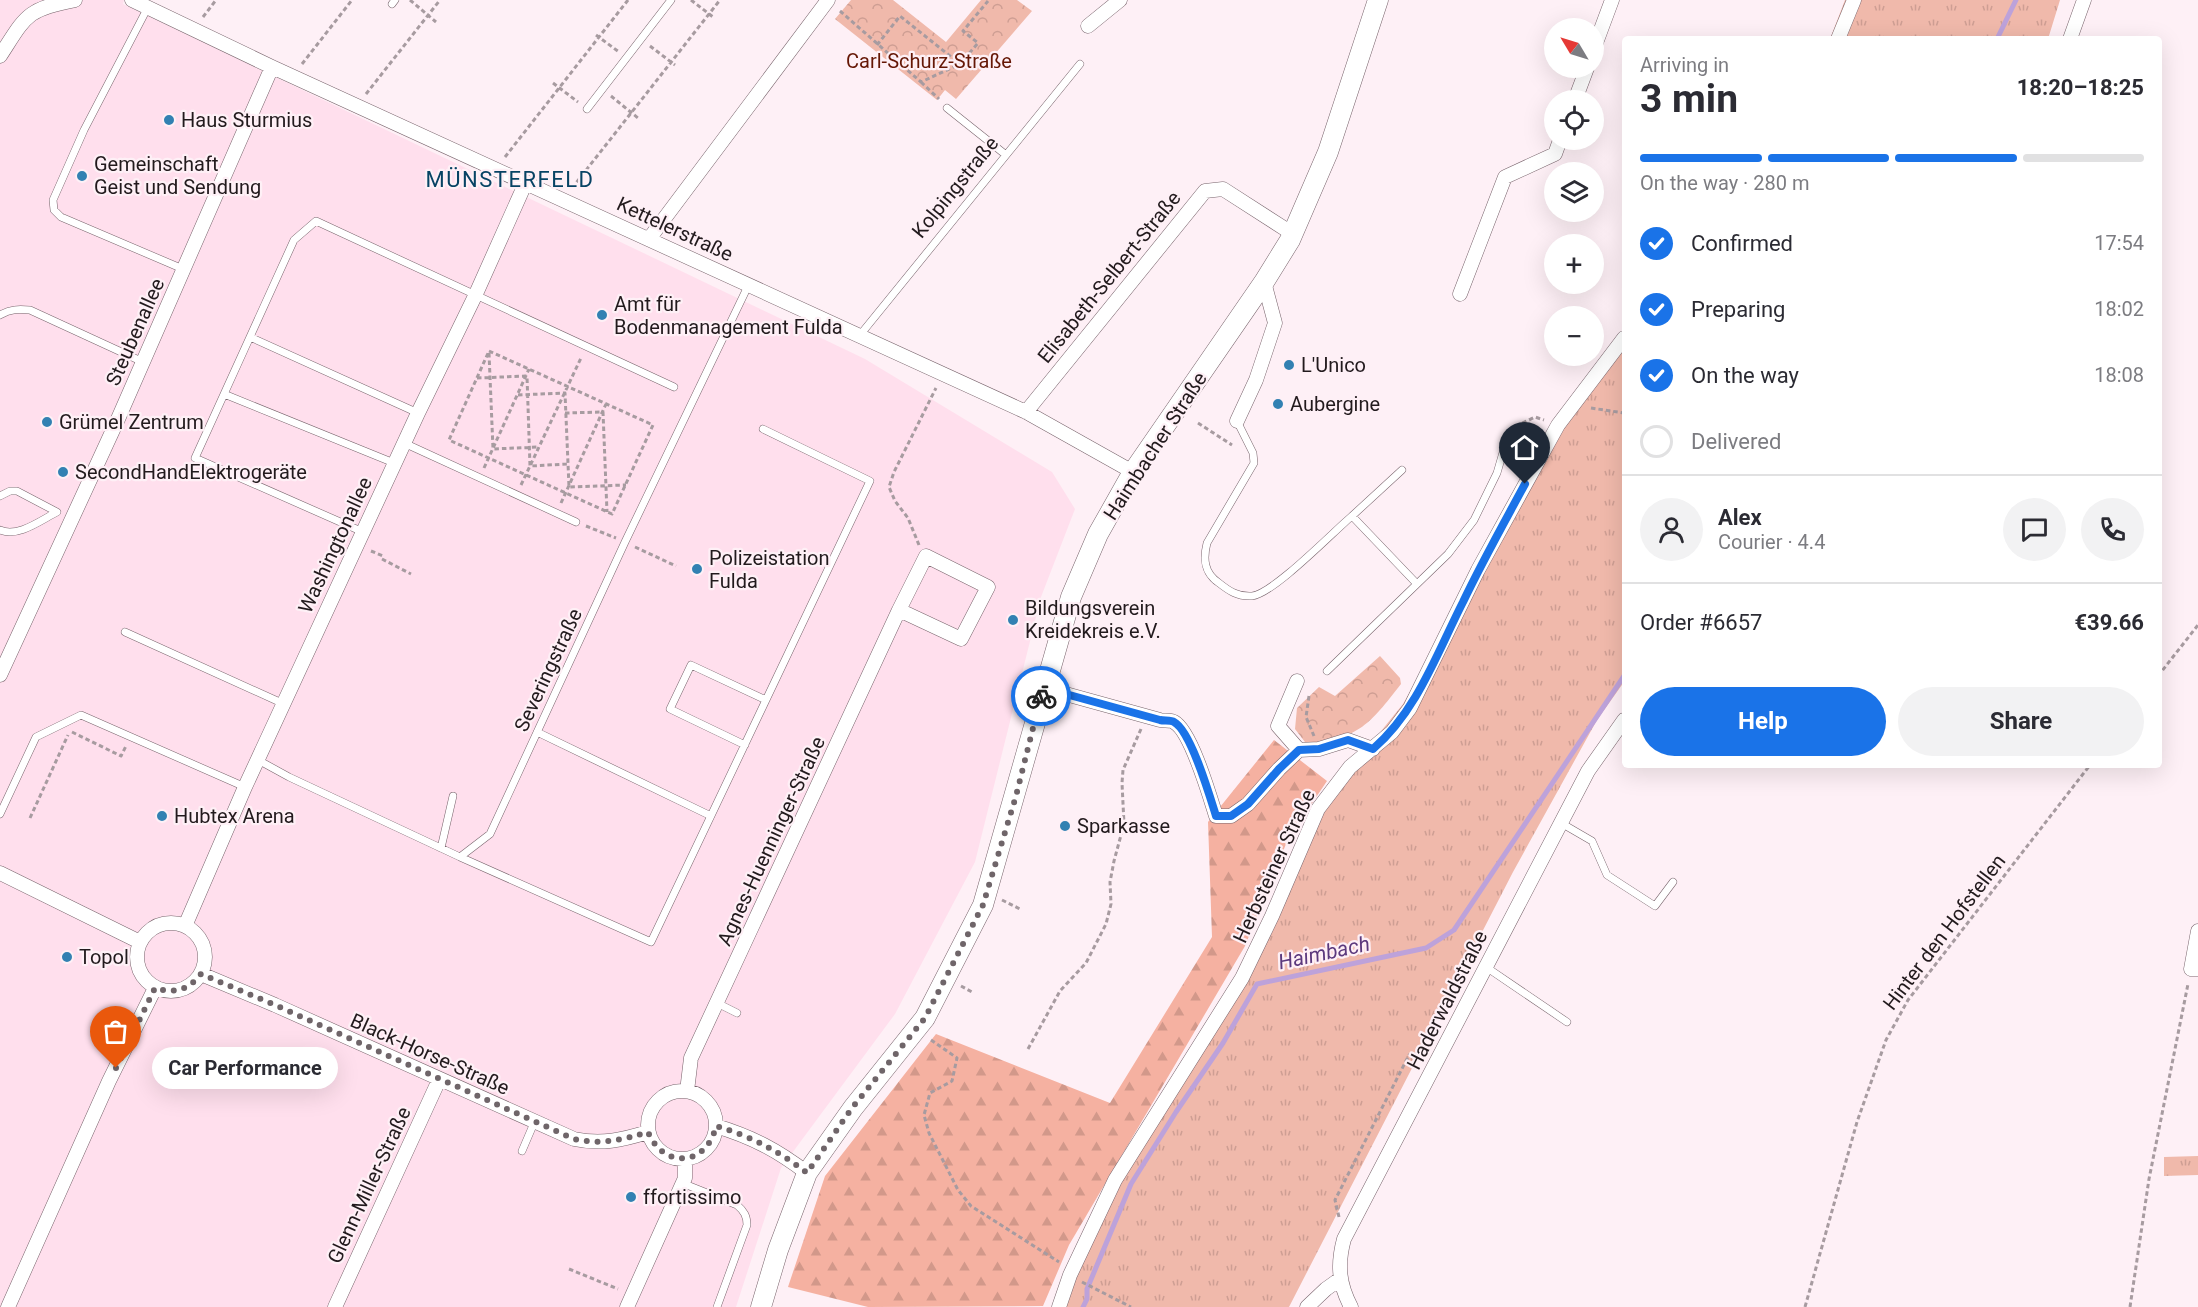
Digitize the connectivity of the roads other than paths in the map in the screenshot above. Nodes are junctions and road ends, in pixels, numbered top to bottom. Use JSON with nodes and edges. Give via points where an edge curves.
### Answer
{"nodes":[{"id":1,"x":75,"y":0,"type":"edge"},
{"id":2,"x":132,"y":0,"type":"edge"},
{"id":3,"x":671,"y":0,"type":"edge"},
{"id":4,"x":1120,"y":0,"type":"edge"},
{"id":5,"x":1378,"y":0,"type":"edge"},
{"id":6,"x":1612,"y":0,"type":"edge"},
{"id":7,"x":1854,"y":0,"type":"edge"},
{"id":8,"x":2084,"y":0,"type":"edge"},
{"id":9,"x":149,"y":4,"type":"edge"},
{"id":10,"x":833,"y":5,"type":"edge"},
{"id":11,"x":1604,"y":21,"type":"edge"},
{"id":12,"x":1088,"y":26,"type":"dead end"},
{"id":13,"x":1839,"y":36,"type":"edge"},
{"id":14,"x":2071,"y":36,"type":"edge"},
{"id":15,"x":0,"y":56,"type":"edge"},
{"id":16,"x":1080,"y":64,"type":"dead end"},
{"id":17,"x":272,"y":67,"type":"junction"},
{"id":18,"x":947,"y":108,"type":"dead end"},
{"id":19,"x":587,"y":109,"type":"road end"},
{"id":20,"x":1556,"y":150,"type":"edge"},
{"id":21,"x":1006,"y":155,"type":"junction"},
{"id":22,"x":526,"y":182,"type":"junction"},
{"id":23,"x":1293,"y":234,"type":"junction"},
{"id":24,"x":649,"y":239,"type":"junction"},
{"id":25,"x":183,"y":270,"type":"junction"},
{"id":26,"x":1264,"y":282,"type":"junction"},
{"id":27,"x":749,"y":284,"type":"junction"},
{"id":28,"x":1460,"y":294,"type":"dead end"},
{"id":29,"x":475,"y":296,"type":"junction"},
{"id":30,"x":0,"y":315,"type":"edge"},
{"id":31,"x":860,"y":335,"type":"junction"},
{"id":32,"x":250,"y":337,"type":"junction"},
{"id":33,"x":1622,"y":341,"type":"edge"},
{"id":34,"x":143,"y":362,"type":"junction"},
{"id":35,"x":674,"y":387,"type":"dead end"},
{"id":36,"x":224,"y":394,"type":"junction"},
{"id":37,"x":418,"y":412,"type":"junction"},
{"id":38,"x":1026,"y":412,"type":"junction"},
{"id":39,"x":1237,"y":422,"type":"joint"},
{"id":40,"x":763,"y":429,"type":"dead end"},
{"id":41,"x":1506,"y":442,"type":"road end"},
{"id":42,"x":404,"y":443,"type":"junction"},
{"id":43,"x":394,"y":463,"type":"junction"},
{"id":44,"x":1402,"y":470,"type":"dead end"},
{"id":45,"x":1133,"y":472,"type":"junction"},
{"id":46,"x":0,"y":496,"type":"edge"},
{"id":47,"x":57,"y":512,"type":"junction"},
{"id":48,"x":1352,"y":516,"type":"junction"},
{"id":49,"x":73,"y":518,"type":"junction"},
{"id":50,"x":576,"y":522,"type":"dead end"},
{"id":51,"x":0,"y":530,"type":"edge"},
{"id":52,"x":363,"y":532,"type":"junction"},
{"id":53,"x":1417,"y":584,"type":"junction"},
{"id":54,"x":899,"y":610,"type":"junction"},
{"id":55,"x":125,"y":632,"type":"dead end"},
{"id":56,"x":1327,"y":671,"type":"road end"},
{"id":57,"x":0,"y":675,"type":"edge"},
{"id":58,"x":1297,"y":681,"type":"dead end"},
{"id":59,"x":1044,"y":688,"type":"junction"},
{"id":60,"x":766,"y":700,"type":"junction"},
{"id":61,"x":284,"y":704,"type":"junction"},
{"id":62,"x":1622,"y":723,"type":"edge"},
{"id":63,"x":537,"y":732,"type":"junction"},
{"id":64,"x":745,"y":745,"type":"junction"},
{"id":65,"x":1373,"y":749,"type":"junction"},
{"id":66,"x":1299,"y":750,"type":"junction"},
{"id":67,"x":258,"y":760,"type":"junction"},
{"id":68,"x":245,"y":787,"type":"junction"},
{"id":69,"x":453,"y":796,"type":"dead end"},
{"id":70,"x":0,"y":814,"type":"edge"},
{"id":71,"x":711,"y":816,"type":"junction"},
{"id":72,"x":1561,"y":823,"type":"junction"},
{"id":73,"x":441,"y":848,"type":"junction"},
{"id":74,"x":460,"y":857,"type":"junction"},
{"id":75,"x":0,"y":873,"type":"edge"},
{"id":76,"x":1673,"y":882,"type":"dead end"},
{"id":77,"x":185,"y":926,"type":"junction"},
{"id":78,"x":2198,"y":931,"type":"edge"},
{"id":79,"x":140,"y":942,"type":"junction"},
{"id":80,"x":1486,"y":967,"type":"junction"},
{"id":81,"x":2195,"y":969,"type":"edge"},
{"id":82,"x":201,"y":974,"type":"junction"},
{"id":83,"x":155,"y":988,"type":"junction"},
{"id":84,"x":717,"y":1003,"type":"junction"},
{"id":85,"x":737,"y":1013,"type":"dead end"},
{"id":86,"x":1567,"y":1022,"type":"dead end"},
{"id":87,"x":439,"y":1080,"type":"junction"},
{"id":88,"x":687,"y":1091,"type":"junction"},
{"id":89,"x":534,"y":1123,"type":"junction"},
{"id":90,"x":716,"y":1126,"type":"junction"},
{"id":91,"x":648,"y":1132,"type":"junction"},
{"id":92,"x":522,"y":1151,"type":"dead end"},
{"id":93,"x":685,"y":1159,"type":"junction"},
{"id":94,"x":807,"y":1173,"type":"junction"},
{"id":95,"x":682,"y":1183,"type":"junction"},
{"id":96,"x":1340,"y":1279,"type":"junction"},
{"id":97,"x":8,"y":1307,"type":"edge"},
{"id":98,"x":334,"y":1307,"type":"edge"},
{"id":99,"x":627,"y":1307,"type":"edge"},
{"id":100,"x":717,"y":1307,"type":"edge"},
{"id":101,"x":761,"y":1307,"type":"edge"},
{"id":102,"x":1059,"y":1307,"type":"edge"},
{"id":103,"x":1307,"y":1307,"type":"edge"},
{"id":104,"x":1351,"y":1307,"type":"edge"}],
"edges":[{"from":1,"to":15,"type":"street","via":[[43,7],[25,18]]},
{"from":2,"to":9,"type":"street","name":"Kettelerstraße"},
{"from":3,"to":19,"type":"lane"},
{"from":4,"to":12,"type":"street"},
{"from":5,"to":23,"type":"main road","name":"Haimbacher Straße","via":[[1328,152]]},
{"from":6,"to":11,"type":"street"},
{"from":7,"to":13,"type":"street"},
{"from":8,"to":14,"type":"street"},
{"from":9,"to":17,"type":"street","name":"Kettelerstraße"},
{"from":9,"to":25,"type":"lane","via":[[84,130],[53,200],[54,210],[61,217]]},
{"from":10,"to":24,"type":"street"},
{"from":16,"to":21,"type":"lane","name":"Kolpingstraße"},
{"from":17,"to":22,"type":"street","name":"Kettelerstraße"},
{"from":17,"to":25,"type":"street","name":"Steubenallee"},
{"from":18,"to":21,"type":"lane"},
{"from":20,"to":28,"type":"street","via":[[1505,177]]},
{"from":21,"to":31,"type":"lane","name":"Kolpingstraße"},
{"from":22,"to":24,"type":"street","name":"Kettelerstraße"},
{"from":22,"to":29,"type":"street","name":"Washingtonallee"},
{"from":23,"to":26,"type":"main road","name":"Haimbacher Straße"},
{"from":23,"to":38,"type":"street","name":"Elisabeth-Selbert-Straße","via":[[1223,189],[1205,190]]},
{"from":24,"to":27,"type":"street","name":"Kettelerstraße"},
{"from":25,"to":34,"type":"street","name":"Steubenallee"},
{"from":26,"to":39,"type":"street","via":[[1275,323]]},
{"from":26,"to":45,"type":"main road","name":"Haimbacher Straße"},
{"from":27,"to":31,"type":"street","name":"Kettelerstraße"},
{"from":27,"to":63,"type":"lane","name":"Severingstraße"},
{"from":29,"to":32,"type":"lane","via":[[316,221],[294,240]]},
{"from":29,"to":35,"type":"lane"},
{"from":29,"to":37,"type":"street","name":"Washingtonallee"},
{"from":30,"to":34,"type":"lane","via":[[30,310]]},
{"from":31,"to":38,"type":"street","name":"Kettelerstraße"},
{"from":32,"to":36,"type":"lane"},
{"from":32,"to":37,"type":"lane"},
{"from":33,"to":65,"type":"street","name":"Herbsteiner Straße","via":[[1558,425],[1478,570],[1410,708]]},
{"from":34,"to":49,"type":"street","name":"Steubenallee"},
{"from":36,"to":43,"type":"lane"},
{"from":36,"to":52,"type":"lane","via":[[195,458]]},
{"from":37,"to":42,"type":"street","name":"Washingtonallee"},
{"from":38,"to":45,"type":"street","name":"Kettelerstraße"},
{"from":39,"to":48,"type":"lane","via":[[1254,463],[1207,543],[1203,557],[1212,578],[1233,594],[1254,596],[1275,585]]},
{"from":40,"to":60,"type":"lane","via":[[870,481]]},
{"from":41,"to":53,"type":"lane","via":[[1497,473],[1474,520],[1448,554]]},
{"from":42,"to":43,"type":"street","name":"Washingtonallee"},
{"from":42,"to":50,"type":"lane"},
{"from":43,"to":52,"type":"street","name":"Washingtonallee"},
{"from":44,"to":48,"type":"lane"},
{"from":45,"to":59,"type":"main road","name":"Haimbacher Straße","via":[[1098,534],[1071,597]]},
{"from":46,"to":47,"type":"lane","via":[[17,491]]},
{"from":47,"to":49,"type":"lane"},
{"from":47,"to":51,"type":"lane","via":[[17,532]]},
{"from":48,"to":53,"type":"lane"},
{"from":49,"to":57,"type":"street","name":"Steubenallee"},
{"from":52,"to":61,"type":"street","name":"Washingtonallee"},
{"from":53,"to":56,"type":"lane"},
{"from":54,"to":54,"type":"street","name":"Agnes-Huenninger-Straße","via":[[926,556],[988,587],[962,639]]},
{"from":54,"to":84,"type":"street","name":"Agnes-Huenninger-Straße"},
{"from":55,"to":61,"type":"lane"},
{"from":58,"to":66,"type":"street","via":[[1278,726]]},
{"from":59,"to":66,"type":"street","via":[[1174,722],[1187,735],[1216,816],[1231,816],[1248,804]]},
{"from":59,"to":94,"type":"main road","name":"Haimbacher Straße","via":[[983,905],[925,1018],[852,1108]]},
{"from":60,"to":64,"type":"lane"},
{"from":60,"to":64,"type":"lane","via":[[691,665],[670,709]]},
{"from":61,"to":67,"type":"street","name":"Washingtonallee"},
{"from":62,"to":72,"type":"street","name":"Haderwaldstraße","via":[[1588,771]]},
{"from":63,"to":71,"type":"lane"},
{"from":63,"to":74,"type":"lane","name":"Severingstraße","via":[[490,834]]},
{"from":64,"to":71,"type":"lane"},
{"from":65,"to":66,"type":"street","via":[[1348,740],[1319,749]]},
{"from":65,"to":102,"type":"street","name":"Herbsteiner Straße","via":[[1350,767],[1318,809],[1242,978],[1115,1180]]},
{"from":67,"to":68,"type":"street","name":"Washingtonallee"},
{"from":67,"to":73,"type":"lane"},
{"from":68,"to":70,"type":"lane","via":[[81,715],[36,737]]},
{"from":68,"to":77,"type":"street","name":"Washingtonallee"},
{"from":69,"to":73,"type":"lane"},
{"from":71,"to":74,"type":"lane","via":[[651,942]]},
{"from":72,"to":76,"type":"lane","via":[[1592,842],[1607,875],[1655,906]]},
{"from":72,"to":80,"type":"street","name":"Haderwaldstraße"},
{"from":73,"to":74,"type":"lane"},
{"from":75,"to":79,"type":"street"},
{"from":77,"to":79,"type":"street","via":[[164,923],[146,933]]},
{"from":77,"to":82,"type":"street","via":[[203,946]]},
{"from":78,"to":81,"type":"street"},
{"from":79,"to":83,"type":"street","via":[[138,968]]},
{"from":80,"to":86,"type":"lane"},
{"from":80,"to":96,"type":"street","name":"Haderwaldstraße","via":[[1344,1239],[1339,1257]]},
{"from":82,"to":83,"type":"street","via":[[186,988]]},
{"from":82,"to":87,"type":"street","name":"Black-Horse-Straße"},
{"from":83,"to":97,"type":"street"},
{"from":84,"to":85,"type":"lane"},
{"from":84,"to":88,"type":"street","name":"Agnes-Huenninger-Straße","via":[[691,1058]]},
{"from":87,"to":89,"type":"street","name":"Black-Horse-Straße"},
{"from":87,"to":98,"type":"street","name":"Glenn-Miller-Straße"},
{"from":88,"to":90,"type":"street","via":[[702,1097],[712,1110]]},
{"from":88,"to":91,"type":"street","via":[[674,1092],[657,1102],[648,1119]]},
{"from":89,"to":91,"type":"street","name":"Black-Horse-Straße","via":[[587,1142],[617,1141]]},
{"from":89,"to":92,"type":"lane"},
{"from":90,"to":93,"type":"street","via":[[706,1148]]},
{"from":90,"to":94,"type":"street","via":[[781,1153]]},
{"from":91,"to":93,"type":"street","via":[[662,1152]]},
{"from":93,"to":95,"type":"street"},
{"from":94,"to":101,"type":"main road","name":"Haimbacher Straße"},
{"from":95,"to":99,"type":"street"},
{"from":95,"to":100,"type":"lane","via":[[737,1205],[747,1219]]},
{"from":96,"to":103,"type":"street"},
{"from":96,"to":104,"type":"street","name":"Haderwaldstraße"}]}
